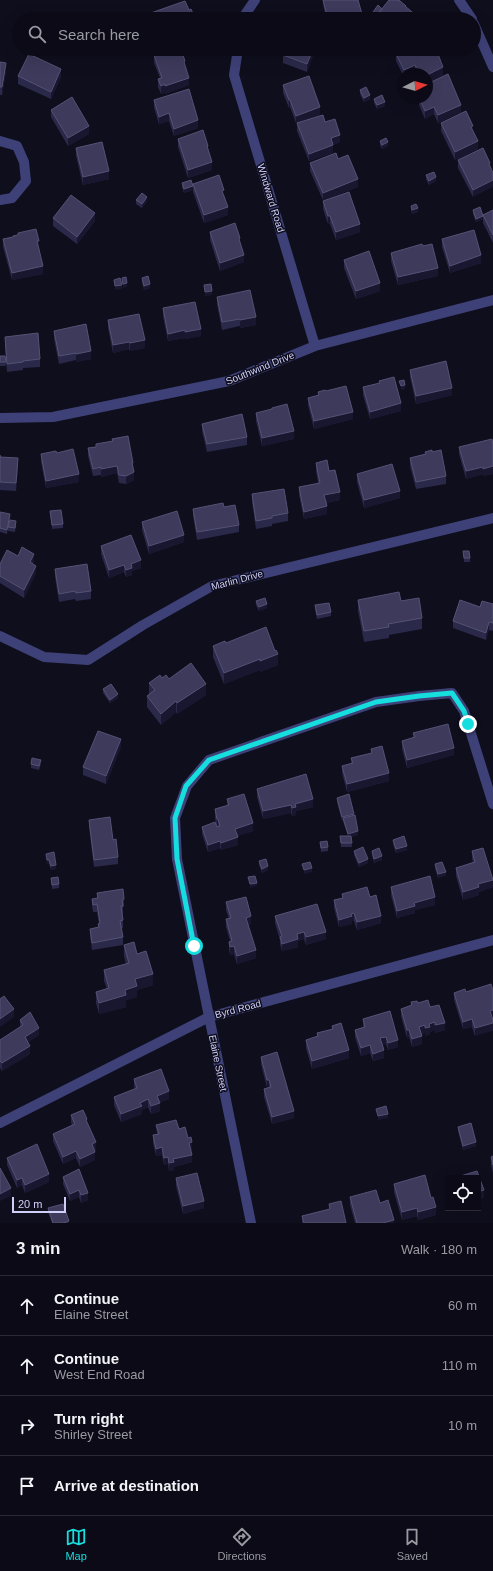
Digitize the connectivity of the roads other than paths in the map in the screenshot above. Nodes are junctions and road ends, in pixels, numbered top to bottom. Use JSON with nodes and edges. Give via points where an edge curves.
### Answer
{"nodes":[{"id":1,"x":255,"y":0,"type":"edge"},
{"id":2,"x":459,"y":0,"type":"edge"},
{"id":3,"x":247,"y":12,"type":"edge"},
{"id":4,"x":467,"y":12,"type":"edge"},
{"id":5,"x":481,"y":40,"type":"edge"},
{"id":6,"x":237,"y":56,"type":"edge"},
{"id":7,"x":493,"y":67,"type":"edge"},
{"id":8,"x":0,"y":141,"type":"edge"},
{"id":9,"x":0,"y":200,"type":"edge"},
{"id":10,"x":493,"y":300,"type":"edge"},
{"id":11,"x":315,"y":346,"type":"junction"},
{"id":12,"x":0,"y":418,"type":"edge"},
{"id":13,"x":493,"y":518,"type":"edge"},
{"id":14,"x":0,"y":636,"type":"edge"},
{"id":15,"x":493,"y":804,"type":"edge"},
{"id":16,"x":493,"y":940,"type":"edge"},
{"id":17,"x":209,"y":1017,"type":"junction"},
{"id":18,"x":0,"y":1123,"type":"edge"},
{"id":19,"x":251,"y":1223,"type":"edge"}],
"edges":[{"from":1,"to":3,"type":"street"},
{"from":2,"to":4,"type":"street"},
{"from":5,"to":7,"type":"street"},
{"from":6,"to":11,"type":"street","name":"Windward Road","via":[[234,75]]},
{"from":8,"to":9,"type":"street","via":[[17,146],[24,162],[26,181],[12,198]]},
{"from":10,"to":11,"type":"street","name":"Southwind Drive"},
{"from":11,"to":12,"type":"street","name":"Southwind Drive","via":[[229,381],[53,417]]},
{"from":13,"to":14,"type":"street","name":"Marlin Drive","via":[[212,586],[88,660],[44,657]]},
{"from":15,"to":17,"type":"street","name":"Elaine Street","via":[[464,711],[452,693],[376,702],[209,760],[186,786],[175,818],[177,859]]},
{"from":16,"to":17,"type":"street","name":"Byrd Road"},
{"from":17,"to":18,"type":"street","name":"Byrd Road"},
{"from":17,"to":19,"type":"street","name":"Elaine Street"}]}
